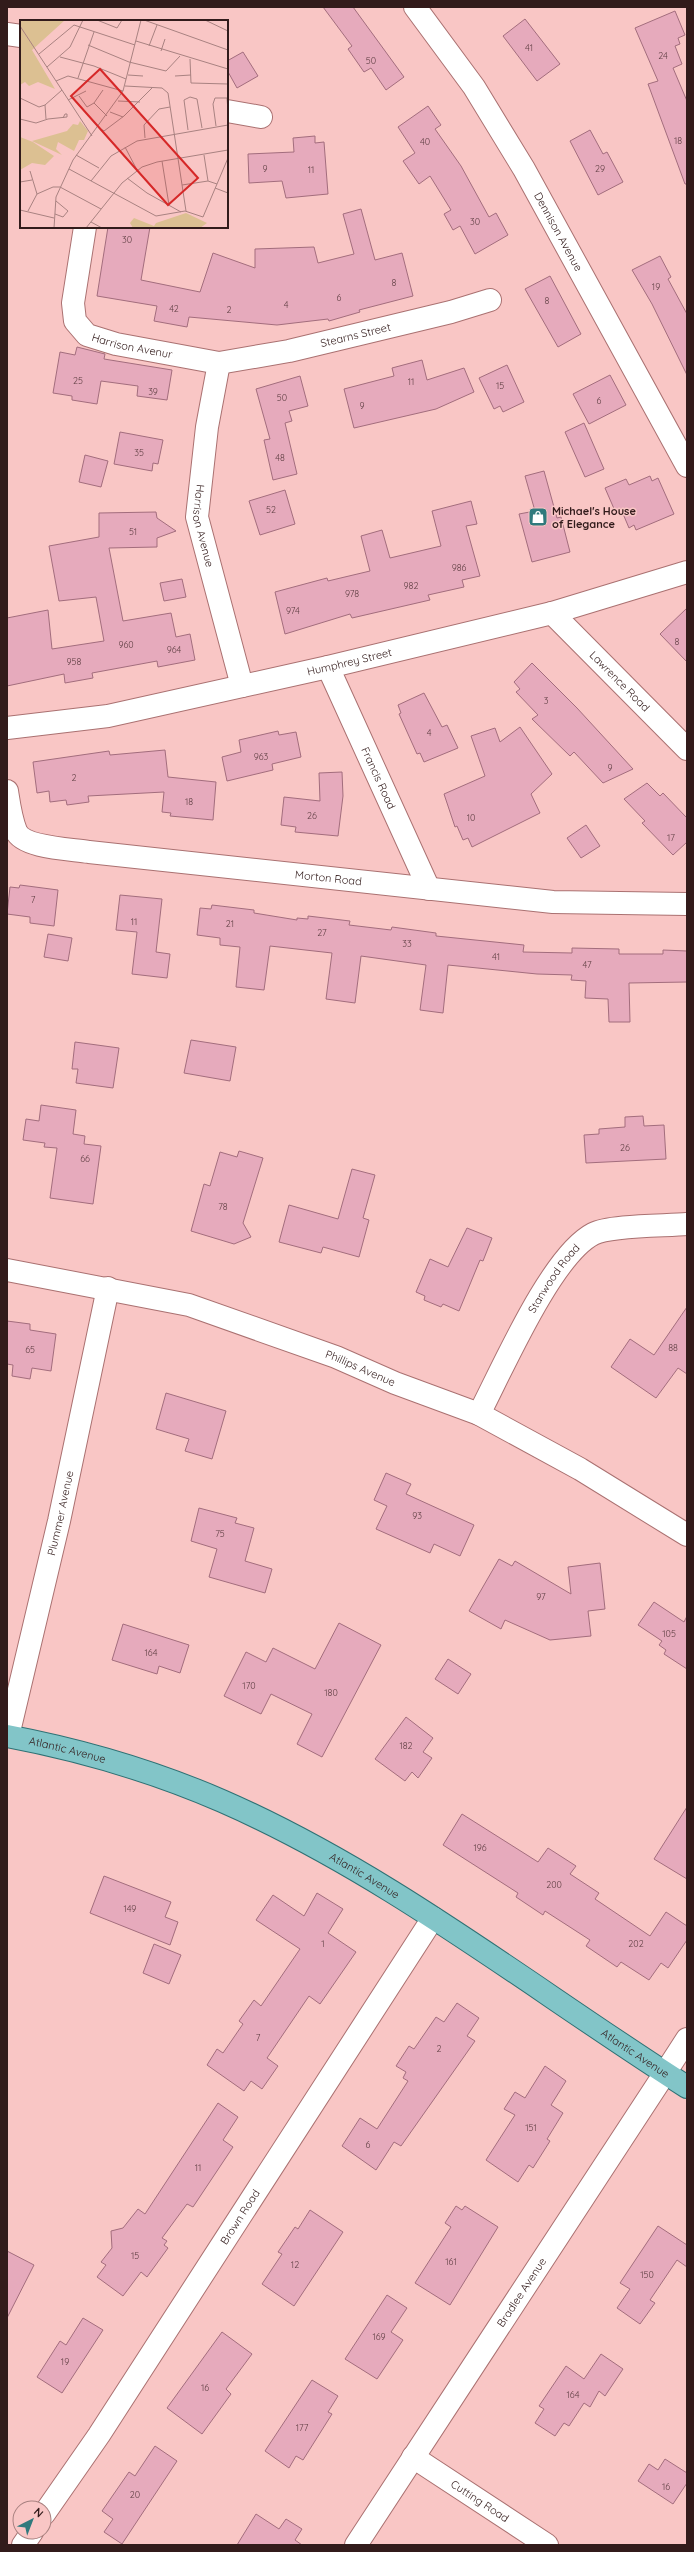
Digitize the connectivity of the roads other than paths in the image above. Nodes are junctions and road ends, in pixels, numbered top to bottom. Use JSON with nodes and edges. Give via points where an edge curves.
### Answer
{"nodes":[{"id":1,"x":415,"y":7,"type":"edge"},
{"id":2,"x":7,"y":34,"type":"edge"},
{"id":3,"x":20,"y":36,"type":"edge"},
{"id":4,"x":228,"y":111,"type":"edge"},
{"id":5,"x":261,"y":117,"type":"dead end"},
{"id":6,"x":85,"y":228,"type":"edge"},
{"id":7,"x":490,"y":300,"type":"dead end"},
{"id":8,"x":219,"y":363,"type":"junction"},
{"id":9,"x":687,"y":466,"type":"edge"},
{"id":10,"x":687,"y":572,"type":"edge"},
{"id":11,"x":552,"y":612,"type":"junction"},
{"id":12,"x":328,"y":667,"type":"junction"},
{"id":13,"x":242,"y":686,"type":"junction"},
{"id":14,"x":7,"y":728,"type":"edge"},
{"id":15,"x":687,"y":749,"type":"edge"},
{"id":16,"x":7,"y":791,"type":"edge"},
{"id":17,"x":429,"y":889,"type":"junction"},
{"id":18,"x":687,"y":904,"type":"edge"},
{"id":19,"x":687,"y":1224,"type":"edge"},
{"id":20,"x":7,"y":1270,"type":"edge"},
{"id":21,"x":108,"y":1288,"type":"junction"},
{"id":22,"x":479,"y":1414,"type":"junction"},
{"id":23,"x":687,"y":1535,"type":"edge"},
{"id":24,"x":8,"y":1736,"type":"edge"},
{"id":25,"x":433,"y":1918,"type":"junction"},
{"id":26,"x":687,"y":2039,"type":"edge"},
{"id":27,"x":665,"y":2073,"type":"junction"},
{"id":28,"x":687,"y":2087,"type":"edge"},
{"id":29,"x":413,"y":2457,"type":"junction"},
{"id":30,"x":52,"y":2503,"type":"edge"},
{"id":31,"x":356,"y":2545,"type":"edge"},
{"id":32,"x":546,"y":2545,"type":"edge"}],
"edges":[{"from":1,"to":9,"type":"street","name":"Dennison Avenue","via":[[474,87],[521,162]]},
{"from":2,"to":3,"type":"street"},
{"from":4,"to":5,"type":"street"},
{"from":6,"to":8,"type":"street","name":"Harrison Avenur","via":[[74,303],[75,321],[87,335],[116,344]]},
{"from":7,"to":8,"type":"street","name":"Stearns Street","via":[[452,312],[296,349]]},
{"from":8,"to":13,"type":"street","name":"Harrison Avenue","via":[[207,426],[197,517]]},
{"from":10,"to":11,"type":"street","name":"Humphrey Street"},
{"from":11,"to":12,"type":"street","name":"Humphrey Street"},
{"from":11,"to":15,"type":"street","name":"Lawrence Road"},
{"from":12,"to":13,"type":"street","name":"Humphrey Street"},
{"from":12,"to":17,"type":"street","name":"Francis Road"},
{"from":13,"to":14,"type":"street","name":"Humphrey Street","via":[[108,716]]},
{"from":16,"to":17,"type":"street","name":"Morton Road","via":[[16,832],[23,840],[35,844]]},
{"from":17,"to":18,"type":"street","name":"Morton Road","via":[[553,902]]},
{"from":19,"to":22,"type":"street","name":"Stanwood Road","via":[[594,1233],[570,1252],[550,1282]]},
{"from":20,"to":21,"type":"street","name":"Phillips Avenue"},
{"from":21,"to":22,"type":"street","name":"Phillips Avenue","via":[[196,1308],[336,1357]]},
{"from":21,"to":24,"type":"street","name":"Plummer Avenue","via":[[59,1521]]},
{"from":22,"to":23,"type":"street","name":"Phillips Avenue","via":[[580,1469]]},
{"from":24,"to":25,"type":"main road","name":"Atlantic Avenue","via":[[91,1754],[142,1770],[221,1801],[346,1865]]},
{"from":25,"to":27,"type":"main road","name":"Atlantic Avenue"},
{"from":25,"to":30,"type":"street","name":"Brown Road","via":[[99,2436]]},
{"from":26,"to":27,"type":"street","name":"Bradlee Avenue"},
{"from":27,"to":28,"type":"main road","name":"Atlantic Avenue"},
{"from":27,"to":29,"type":"street","name":"Bradlee Avenue"},
{"from":29,"to":31,"type":"street","name":"Bradlee Avenue"},
{"from":29,"to":32,"type":"street","name":"Cutting Road"}]}
